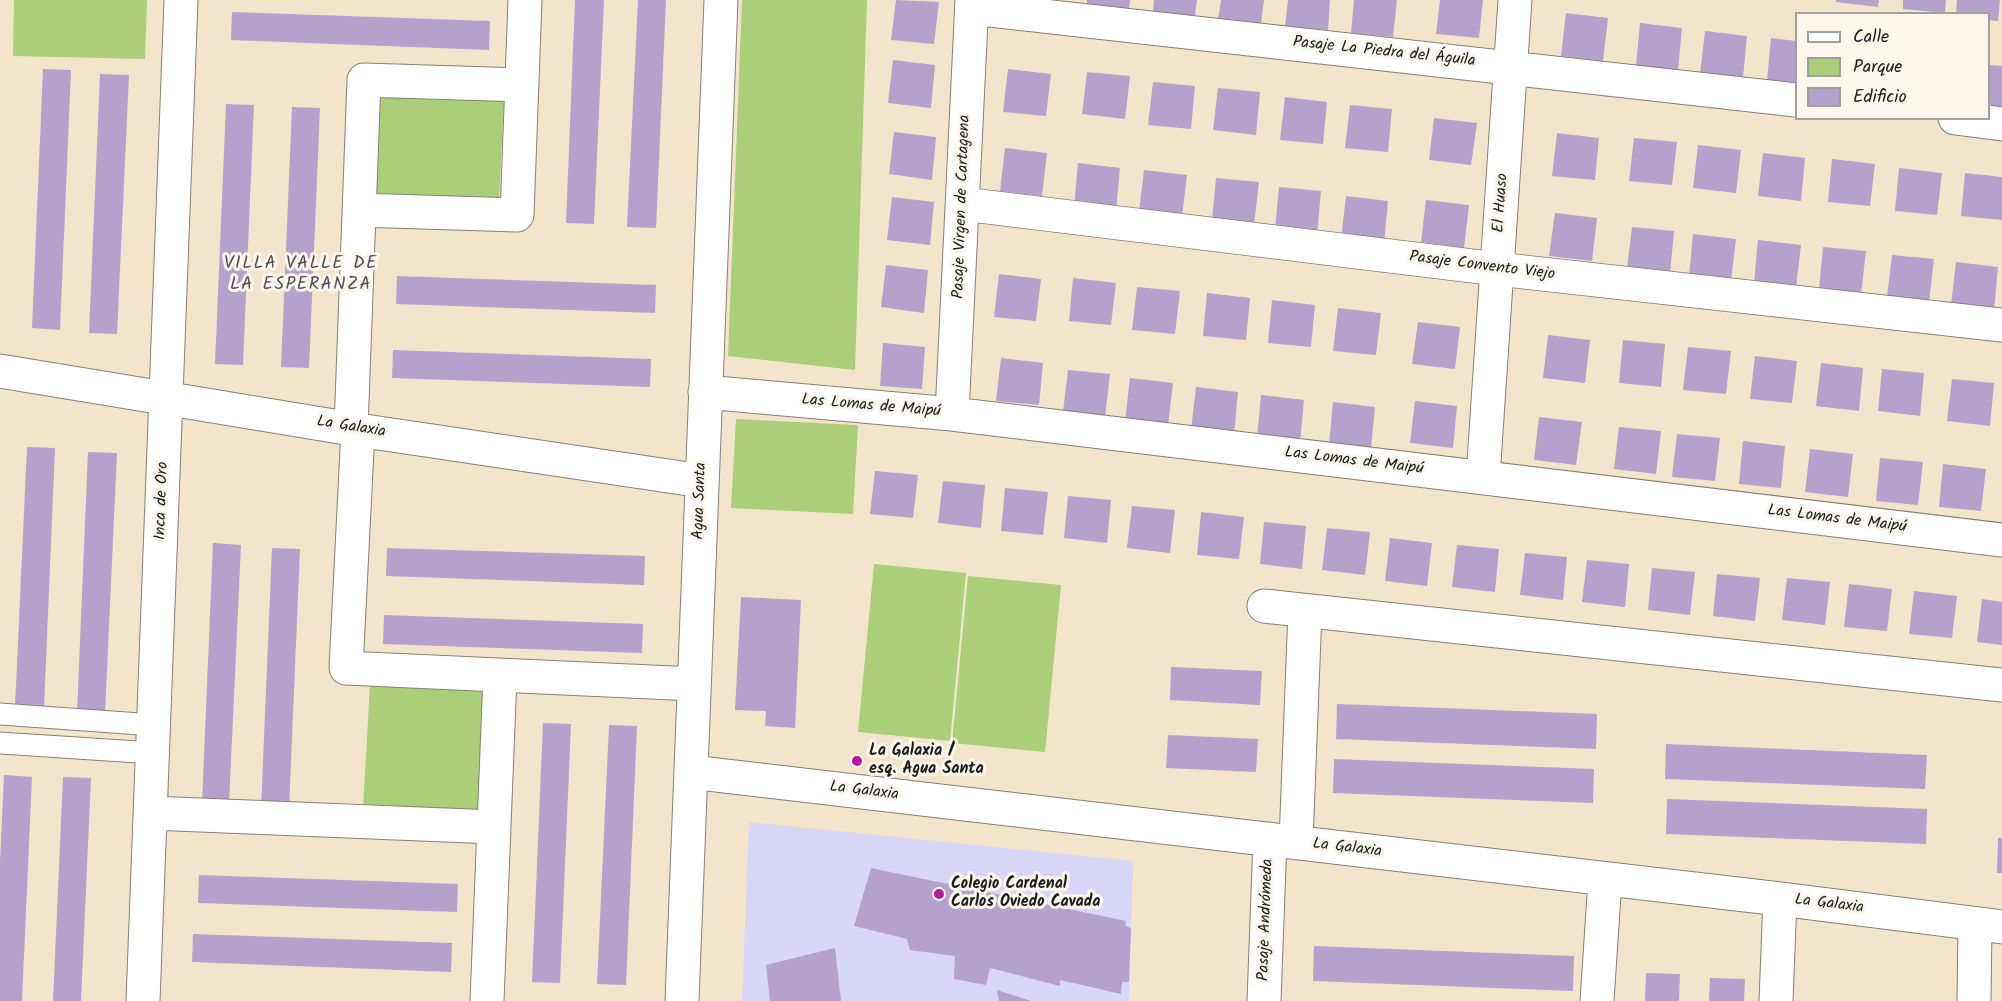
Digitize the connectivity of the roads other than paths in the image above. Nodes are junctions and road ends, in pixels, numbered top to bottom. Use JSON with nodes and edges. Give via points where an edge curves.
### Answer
{"nodes":[{"id":1,"x":181,"y":0,"type":"edge"},
{"id":2,"x":525,"y":0,"type":"edge"},
{"id":3,"x":721,"y":0,"type":"edge"},
{"id":4,"x":1515,"y":0,"type":"edge"},
{"id":5,"x":972,"y":4,"type":"edge"},
{"id":6,"x":1511,"y":67,"type":"junction"},
{"id":7,"x":522,"y":86,"type":"junction"},
{"id":8,"x":1795,"y":100,"type":"edge"},
{"id":9,"x":1971,"y":120,"type":"edge"},
{"id":10,"x":2002,"y":124,"type":"edge"},
{"id":11,"x":963,"y":204,"type":"junction"},
{"id":12,"x":359,"y":210,"type":"junction"},
{"id":13,"x":1497,"y":269,"type":"junction"},
{"id":14,"x":2002,"y":325,"type":"edge"},
{"id":15,"x":0,"y":371,"type":"edge"},
{"id":16,"x":705,"y":392,"type":"junction"},
{"id":17,"x":166,"y":398,"type":"junction"},
{"id":18,"x":952,"y":414,"type":"junction"},
{"id":19,"x":355,"y":429,"type":"junction"},
{"id":20,"x":1483,"y":477,"type":"junction"},
{"id":21,"x":702,"y":481,"type":"junction"},
{"id":22,"x":2002,"y":540,"type":"edge"},
{"id":23,"x":1264,"y":606,"type":"dead end"},
{"id":24,"x":1305,"y":611,"type":"junction"},
{"id":25,"x":500,"y":676,"type":"junction"},
{"id":26,"x":694,"y":684,"type":"junction"},
{"id":27,"x":2002,"y":685,"type":"edge"},
{"id":28,"x":0,"y":714,"type":"edge"},
{"id":29,"x":154,"y":739,"type":"junction"},
{"id":30,"x":0,"y":744,"type":"edge"},
{"id":31,"x":691,"y":772,"type":"junction"},
{"id":32,"x":151,"y":813,"type":"junction"},
{"id":33,"x":494,"y":827,"type":"junction"},
{"id":34,"x":1283,"y":841,"type":"junction"},
{"id":35,"x":1605,"y":880,"type":"junction"},
{"id":36,"x":1780,"y":899,"type":"junction"},
{"id":37,"x":1989,"y":926,"type":"edge"},
{"id":38,"x":143,"y":1001,"type":"edge"},
{"id":39,"x":487,"y":1001,"type":"edge"},
{"id":40,"x":682,"y":1001,"type":"edge"},
{"id":41,"x":1264,"y":1001,"type":"edge"},
{"id":42,"x":1597,"y":1001,"type":"edge"},
{"id":43,"x":1776,"y":1001,"type":"edge"},
{"id":44,"x":1974,"y":1001,"type":"edge"}],
"edges":[{"from":1,"to":17,"type":"street","name":"Inca de Oro"},
{"from":2,"to":7,"type":"street"},
{"from":3,"to":16,"type":"street","name":"Agua Santa"},
{"from":4,"to":6,"type":"street","name":"El Huaso"},
{"from":5,"to":6,"type":"street","name":"Pasaje La Piedra del Águila"},
{"from":5,"to":11,"type":"street","name":"Pasaje Virgen de Cartagena"},
{"from":6,"to":8,"type":"street","name":"Pasaje La Piedra del Águila"},
{"from":6,"to":13,"type":"street","name":"El Huaso"},
{"from":7,"to":12,"type":"street","via":[[517,215]]},
{"from":7,"to":12,"type":"street","via":[[364,80]]},
{"from":9,"to":10,"type":"street"},
{"from":11,"to":13,"type":"street","name":"Pasaje Convento Viejo"},
{"from":11,"to":18,"type":"street","name":"Pasaje Virgen de Cartagena"},
{"from":12,"to":19,"type":"street"},
{"from":13,"to":14,"type":"street","name":"Pasaje Convento Viejo"},
{"from":13,"to":20,"type":"street","name":"El Huaso"},
{"from":15,"to":17,"type":"street","name":"La Galaxia"},
{"from":16,"to":18,"type":"street","name":"Las Lomas de Maipú"},
{"from":16,"to":21,"type":"street","name":"Agua Santa"},
{"from":17,"to":19,"type":"street","name":"La Galaxia"},
{"from":17,"to":29,"type":"street","name":"Inca de Oro"},
{"from":18,"to":20,"type":"street","name":"Las Lomas de Maipú"},
{"from":19,"to":21,"type":"street","name":"La Galaxia"},
{"from":19,"to":25,"type":"street","via":[[346,668]]},
{"from":20,"to":22,"type":"street","name":"Las Lomas de Maipú"},
{"from":21,"to":26,"type":"street","name":"Agua Santa"},
{"from":23,"to":24,"type":"street"},
{"from":24,"to":27,"type":"street"},
{"from":24,"to":34,"type":"street","name":"Pasaje Andrómeda"},
{"from":25,"to":26,"type":"street"},
{"from":25,"to":33,"type":"street"},
{"from":26,"to":31,"type":"street","name":"Agua Santa"},
{"from":28,"to":29,"type":"lane"},
{"from":29,"to":30,"type":"lane"},
{"from":29,"to":32,"type":"street","name":"Inca de Oro"},
{"from":31,"to":34,"type":"street","name":"La Galaxia"},
{"from":31,"to":40,"type":"street","name":"Agua Santa"},
{"from":32,"to":33,"type":"street"},
{"from":32,"to":38,"type":"street","name":"Inca de Oro"},
{"from":33,"to":39,"type":"street"},
{"from":34,"to":35,"type":"street","name":"La Galaxia"},
{"from":34,"to":41,"type":"street","name":"Pasaje Andrómeda"},
{"from":35,"to":36,"type":"street","name":"La Galaxia"},
{"from":35,"to":42,"type":"street"},
{"from":36,"to":37,"type":"street","name":"La Galaxia"},
{"from":36,"to":43,"type":"street"},
{"from":37,"to":44,"type":"street"}]}
